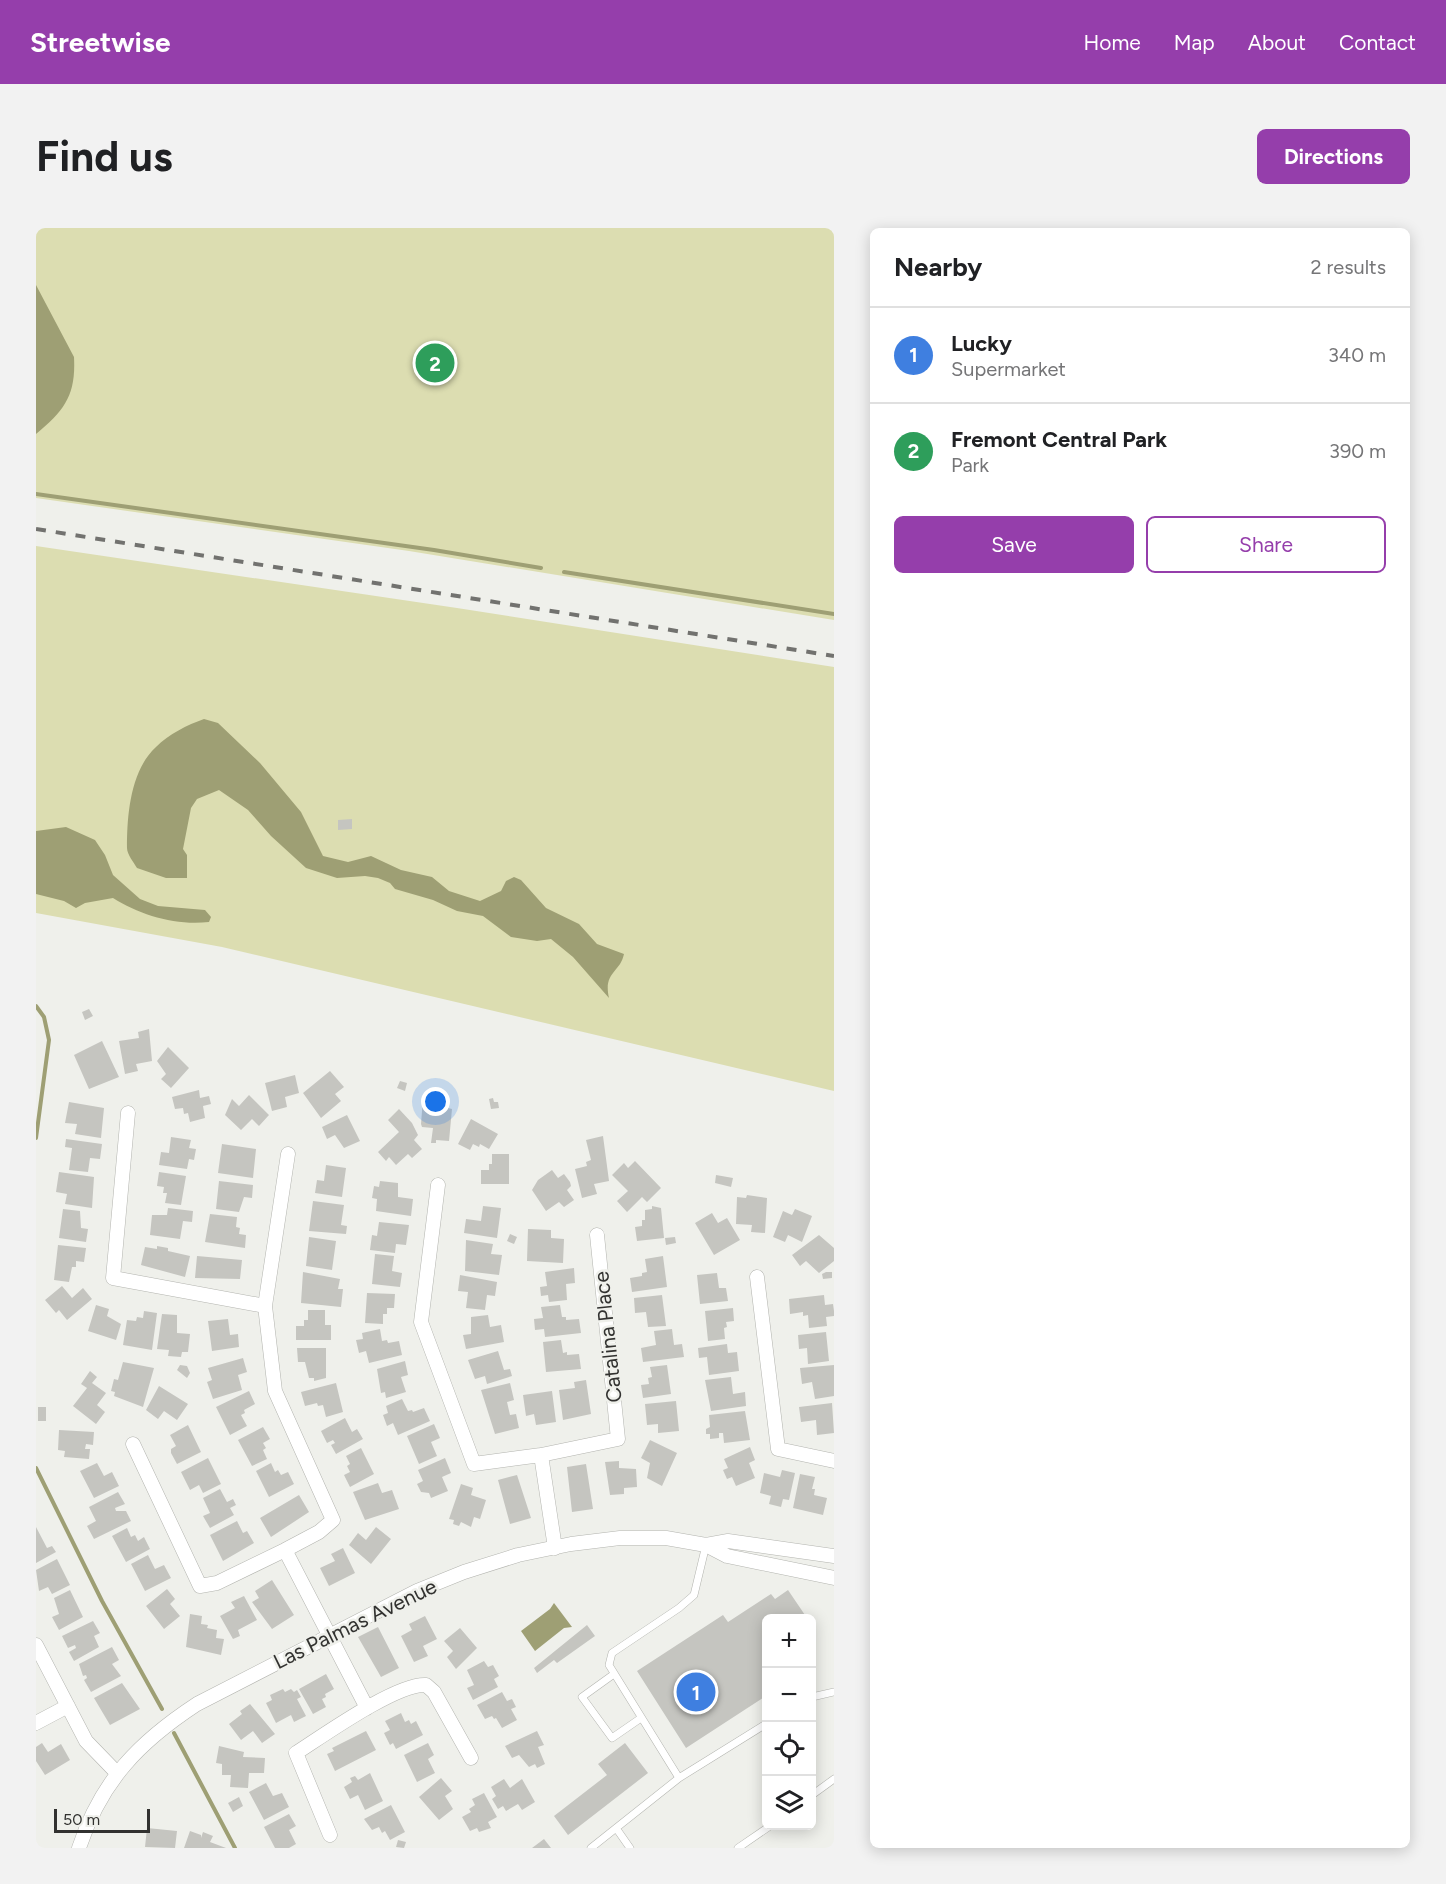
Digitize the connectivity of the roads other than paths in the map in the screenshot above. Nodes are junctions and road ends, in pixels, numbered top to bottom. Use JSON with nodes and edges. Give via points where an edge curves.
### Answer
{"nodes":[{"id":1,"x":128,"y":1113,"type":"dead end"},
{"id":2,"x":288,"y":1154,"type":"dead end"},
{"id":3,"x":438,"y":1185,"type":"dead end"},
{"id":4,"x":597,"y":1235,"type":"dead end"},
{"id":5,"x":757,"y":1277,"type":"dead end"},
{"id":6,"x":265,"y":1306,"type":"junction"},
{"id":7,"x":133,"y":1444,"type":"dead end"},
{"id":8,"x":541,"y":1455,"type":"junction"},
{"id":9,"x":834,"y":1461,"type":"edge"},
{"id":10,"x":706,"y":1545,"type":"junction"},
{"id":11,"x":555,"y":1548,"type":"junction"},
{"id":12,"x":285,"y":1550,"type":"junction"},
{"id":13,"x":834,"y":1556,"type":"edge"},
{"id":14,"x":834,"y":1578,"type":"edge"},
{"id":15,"x":329,"y":1635,"type":"junction"},
{"id":16,"x":36,"y":1645,"type":"edge"},
{"id":17,"x":614,"y":1674,"type":"junction"},
{"id":18,"x":834,"y":1692,"type":"edge"},
{"id":19,"x":816,"y":1696,"type":"edge"},
{"id":20,"x":68,"y":1706,"type":"junction"},
{"id":21,"x":368,"y":1708,"type":"junction"},
{"id":22,"x":641,"y":1718,"type":"junction"},
{"id":23,"x":36,"y":1723,"type":"edge"},
{"id":24,"x":762,"y":1726,"type":"edge"},
{"id":25,"x":471,"y":1758,"type":"dead end"},
{"id":26,"x":116,"y":1772,"type":"junction"},
{"id":27,"x":679,"y":1778,"type":"junction"},
{"id":28,"x":834,"y":1779,"type":"edge"},
{"id":29,"x":816,"y":1792,"type":"edge"},
{"id":30,"x":616,"y":1828,"type":"junction"},
{"id":31,"x":764,"y":1830,"type":"edge"},
{"id":32,"x":330,"y":1835,"type":"dead end"},
{"id":33,"x":79,"y":1848,"type":"edge"},
{"id":34,"x":591,"y":1848,"type":"edge"},
{"id":35,"x":630,"y":1848,"type":"edge"},
{"id":36,"x":738,"y":1848,"type":"edge"}],
"edges":[{"from":1,"to":6,"type":"street","via":[[113,1278]]},
{"from":2,"to":6,"type":"street"},
{"from":3,"to":8,"type":"street","via":[[421,1322],[474,1464]]},
{"from":4,"to":8,"type":"street","name":"Catalina Place","via":[[618,1439]]},
{"from":5,"to":9,"type":"street","via":[[778,1449]]},
{"from":6,"to":12,"type":"street","via":[[275,1391],[333,1520]]},
{"from":7,"to":12,"type":"street","via":[[200,1586],[218,1583]]},
{"from":8,"to":11,"type":"street"},
{"from":10,"to":11,"type":"street","name":"Las Palmas Avenue","via":[[642,1537],[585,1541]]},
{"from":10,"to":13,"type":"street","name":"Las Palmas Avenue","via":[[728,1540]]},
{"from":10,"to":14,"type":"street","name":"Las Palmas Avenue","via":[[727,1556]]},
{"from":10,"to":17,"type":"lane","via":[[694,1595],[612,1653],[609,1665]]},
{"from":11,"to":15,"type":"street","name":"Las Palmas Avenue","via":[[464,1572]]},
{"from":12,"to":15,"type":"street"},
{"from":15,"to":21,"type":"street"},
{"from":15,"to":26,"type":"street","name":"Las Palmas Avenue","via":[[197,1704],[142,1745]]},
{"from":16,"to":20,"type":"street"},
{"from":17,"to":22,"type":"lane"},
{"from":17,"to":22,"type":"lane","via":[[582,1697],[612,1738]]},
{"from":18,"to":19,"type":"lane"},
{"from":20,"to":23,"type":"street"},
{"from":20,"to":26,"type":"street","via":[[86,1741]]},
{"from":21,"to":25,"type":"street","via":[[416,1684],[426,1685],[434,1692]]},
{"from":21,"to":32,"type":"street","via":[[296,1753]]},
{"from":22,"to":27,"type":"lane"},
{"from":24,"to":27,"type":"lane"},
{"from":26,"to":33,"type":"street","name":"Las Palmas Avenue","via":[[99,1800]]},
{"from":27,"to":30,"type":"lane"},
{"from":28,"to":29,"type":"lane"},
{"from":30,"to":34,"type":"lane"},
{"from":30,"to":35,"type":"lane"},
{"from":31,"to":36,"type":"lane"}]}
